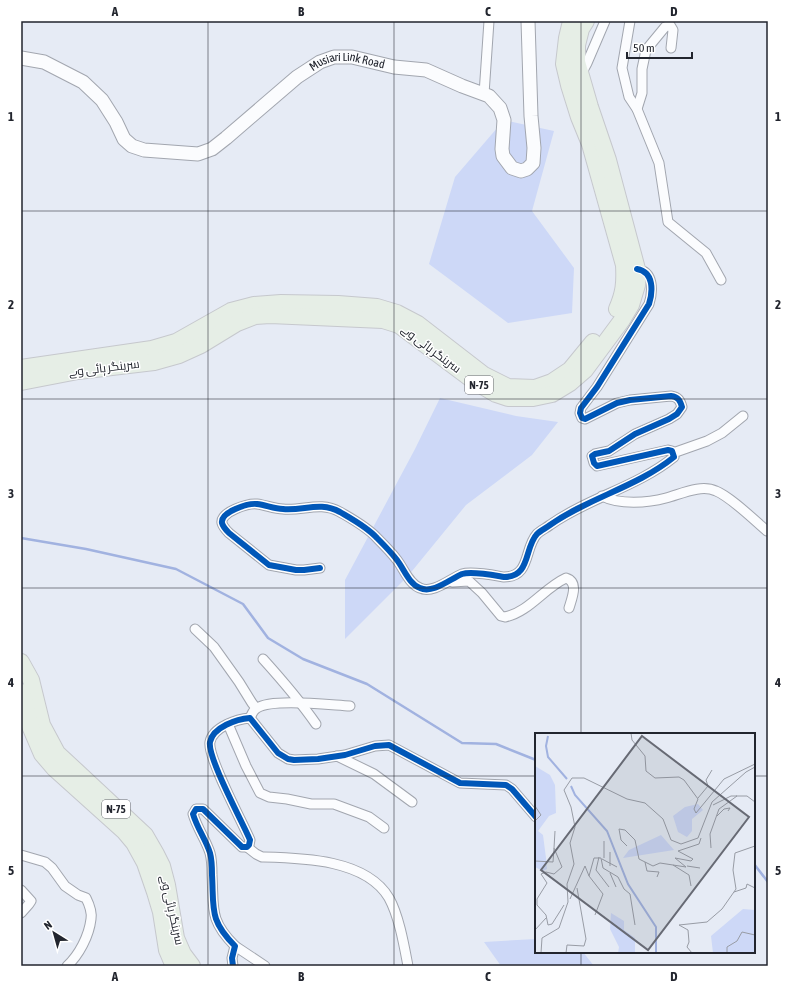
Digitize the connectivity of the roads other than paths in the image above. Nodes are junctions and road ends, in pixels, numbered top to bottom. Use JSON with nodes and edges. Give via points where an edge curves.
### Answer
{"nodes":[{"id":1,"x":489,"y":21,"type":"edge"},
{"id":2,"x":528,"y":21,"type":"edge"},
{"id":3,"x":571,"y":21,"type":"edge"},
{"id":4,"x":586,"y":21,"type":"edge"},
{"id":5,"x":605,"y":21,"type":"edge"},
{"id":6,"x":630,"y":21,"type":"edge"},
{"id":7,"x":671,"y":48,"type":"dead end"},
{"id":8,"x":21,"y":58,"type":"edge"},
{"id":9,"x":580,"y":75,"type":"junction"},
{"id":10,"x":484,"y":94,"type":"junction"},
{"id":11,"x":637,"y":109,"type":"junction"},
{"id":12,"x":637,"y":269,"type":"junction"},
{"id":13,"x":721,"y":280,"type":"dead end"},
{"id":14,"x":21,"y":368,"type":"edge"},
{"id":15,"x":21,"y":382,"type":"edge"},
{"id":16,"x":743,"y":416,"type":"dead end"},
{"id":17,"x":673,"y":454,"type":"junction"},
{"id":18,"x":602,"y":496,"type":"junction"},
{"id":19,"x":767,"y":531,"type":"dead end"},
{"id":20,"x":320,"y":568,"type":"dead end"},
{"id":21,"x":446,"y":583,"type":"junction"},
{"id":22,"x":569,"y":608,"type":"dead end"},
{"id":23,"x":195,"y":629,"type":"dead end"},
{"id":24,"x":263,"y":659,"type":"dead end"},
{"id":25,"x":21,"y":662,"type":"edge"},
{"id":26,"x":21,"y":692,"type":"edge"},
{"id":27,"x":302,"y":703,"type":"junction"},
{"id":28,"x":350,"y":706,"type":"dead end"},
{"id":29,"x":256,"y":708,"type":"junction"},
{"id":30,"x":250,"y":718,"type":"junction"},
{"id":31,"x":228,"y":724,"type":"junction"},
{"id":32,"x":316,"y":724,"type":"dead end"},
{"id":33,"x":337,"y":756,"type":"junction"},
{"id":34,"x":412,"y":802,"type":"dead end"},
{"id":35,"x":535,"y":816,"type":"edge"},
{"id":36,"x":384,"y":828,"type":"dead end"},
{"id":37,"x":247,"y":847,"type":"junction"},
{"id":38,"x":21,"y":855,"type":"edge"},
{"id":39,"x":21,"y":890,"type":"edge"},
{"id":40,"x":21,"y":913,"type":"edge"},
{"id":41,"x":235,"y":946,"type":"junction"},
{"id":42,"x":67,"y":966,"type":"edge"},
{"id":43,"x":175,"y":966,"type":"edge"},
{"id":44,"x":192,"y":966,"type":"edge"},
{"id":45,"x":233,"y":966,"type":"edge"},
{"id":46,"x":265,"y":966,"type":"edge"},
{"id":47,"x":408,"y":966,"type":"edge"}],
"edges":[{"from":1,"to":10,"type":"street"},
{"from":2,"to":10,"type":"main road","name":"Musiari Link Road","via":[[534,148],[533,163],[527,170],[512,168],[506,160],[502,149],[504,120],[500,108]]},
{"from":3,"to":14,"type":"highway","name":"سرینگر ہائی وے","number":"N-75","via":[[564,64],[579,117],[590,144],[624,265],[625,283],[617,311],[570,370],[552,382],[535,388],[508,387],[484,375],[418,324],[397,313],[377,307],[338,304],[254,305],[231,311],[176,342],[158,347]]},
{"from":4,"to":9,"type":"highway","name":"سرینگر ہائی وے","number":"N-75","via":[[577,45]]},
{"from":5,"to":9,"type":"street","via":[[588,63]]},
{"from":6,"to":11,"type":"street","via":[[622,68],[629,97]]},
{"from":7,"to":11,"type":"street","via":[[673,30],[670,25],[665,27],[646,50],[642,69],[642,93]]},
{"from":8,"to":10,"type":"main road","name":"Musiari Link Road","via":[[44,62],[83,82],[102,100],[124,138],[132,146],[166,152],[198,154],[212,149],[297,77],[320,62],[334,57],[352,56],[394,67],[426,70]]},
{"from":9,"to":12,"type":"highway","name":"سرینگر ہائی وے","number":"N-75","via":[[608,160]]},
{"from":11,"to":13,"type":"street","via":[[659,163],[668,222],[706,253]]},
{"from":12,"to":15,"type":"highway","name":"سرینگر ہائی وے","number":"N-75","via":[[637,285],[631,305],[585,370],[552,394],[533,398],[508,398],[496,394],[474,382],[399,325],[383,320],[270,315],[255,316],[237,322],[201,346],[160,361],[78,371]]},
{"from":12,"to":17,"type":"street","via":[[649,277],[649,304],[581,408],[580,417],[585,419],[617,403],[630,400],[677,397],[682,407],[677,414],[609,450],[592,456],[597,466],[668,450]]},
{"from":16,"to":17,"type":"street","via":[[722,433]]},
{"from":17,"to":18,"type":"street","via":[[674,457],[656,469]]},
{"from":18,"to":19,"type":"street","via":[[615,501],[639,502],[664,499],[695,490],[715,490]]},
{"from":18,"to":21,"type":"street","via":[[537,534],[525,563],[515,574],[504,577],[466,573]]},
{"from":20,"to":21,"type":"street","via":[[296,570],[269,565],[228,533],[222,520],[226,515],[245,505],[256,504],[282,509],[324,507],[338,511],[376,536],[420,589]]},
{"from":21,"to":22,"type":"street","via":[[469,581],[501,616],[505,617],[537,600],[566,578],[573,585]]},
{"from":23,"to":29,"type":"street","via":[[214,647]]},
{"from":24,"to":27,"type":"street"},
{"from":25,"to":44,"type":"highway","name":"سرینگر ہائی وے","number":"N-75","via":[[31,680],[42,725],[56,753],[145,836],[156,854],[167,885],[176,938]]},
{"from":26,"to":43,"type":"highway","name":"سرینگر ہائی وے","number":"N-75","via":[[30,726],[42,754],[134,842],[156,892],[167,950]]},
{"from":27,"to":28,"type":"street"},
{"from":27,"to":29,"type":"street","via":[[277,703]]},
{"from":27,"to":32,"type":"street"},
{"from":29,"to":30,"type":"street"},
{"from":30,"to":31,"type":"street"},
{"from":30,"to":33,"type":"street","via":[[273,748],[288,759],[306,760]]},
{"from":31,"to":36,"type":"street","via":[[260,793],[269,798],[311,804],[334,804],[369,817]]},
{"from":31,"to":37,"type":"street","via":[[212,738],[210,749],[250,840]]},
{"from":33,"to":34,"type":"street","via":[[374,774]]},
{"from":33,"to":35,"type":"street","via":[[389,745],[460,783],[506,785]]},
{"from":37,"to":41,"type":"street","via":[[242,847],[203,808],[194,810],[193,814],[211,854],[213,909],[216,919],[222,932]]},
{"from":37,"to":47,"type":"street","via":[[262,857],[314,859],[366,875],[389,899],[400,928]]},
{"from":38,"to":42,"type":"street","via":[[46,862],[65,886],[86,898],[89,904],[92,918],[85,940]]},
{"from":39,"to":40,"type":"street","via":[[30,900],[30,904]]},
{"from":41,"to":45,"type":"street"},
{"from":41,"to":46,"type":"street"}]}
